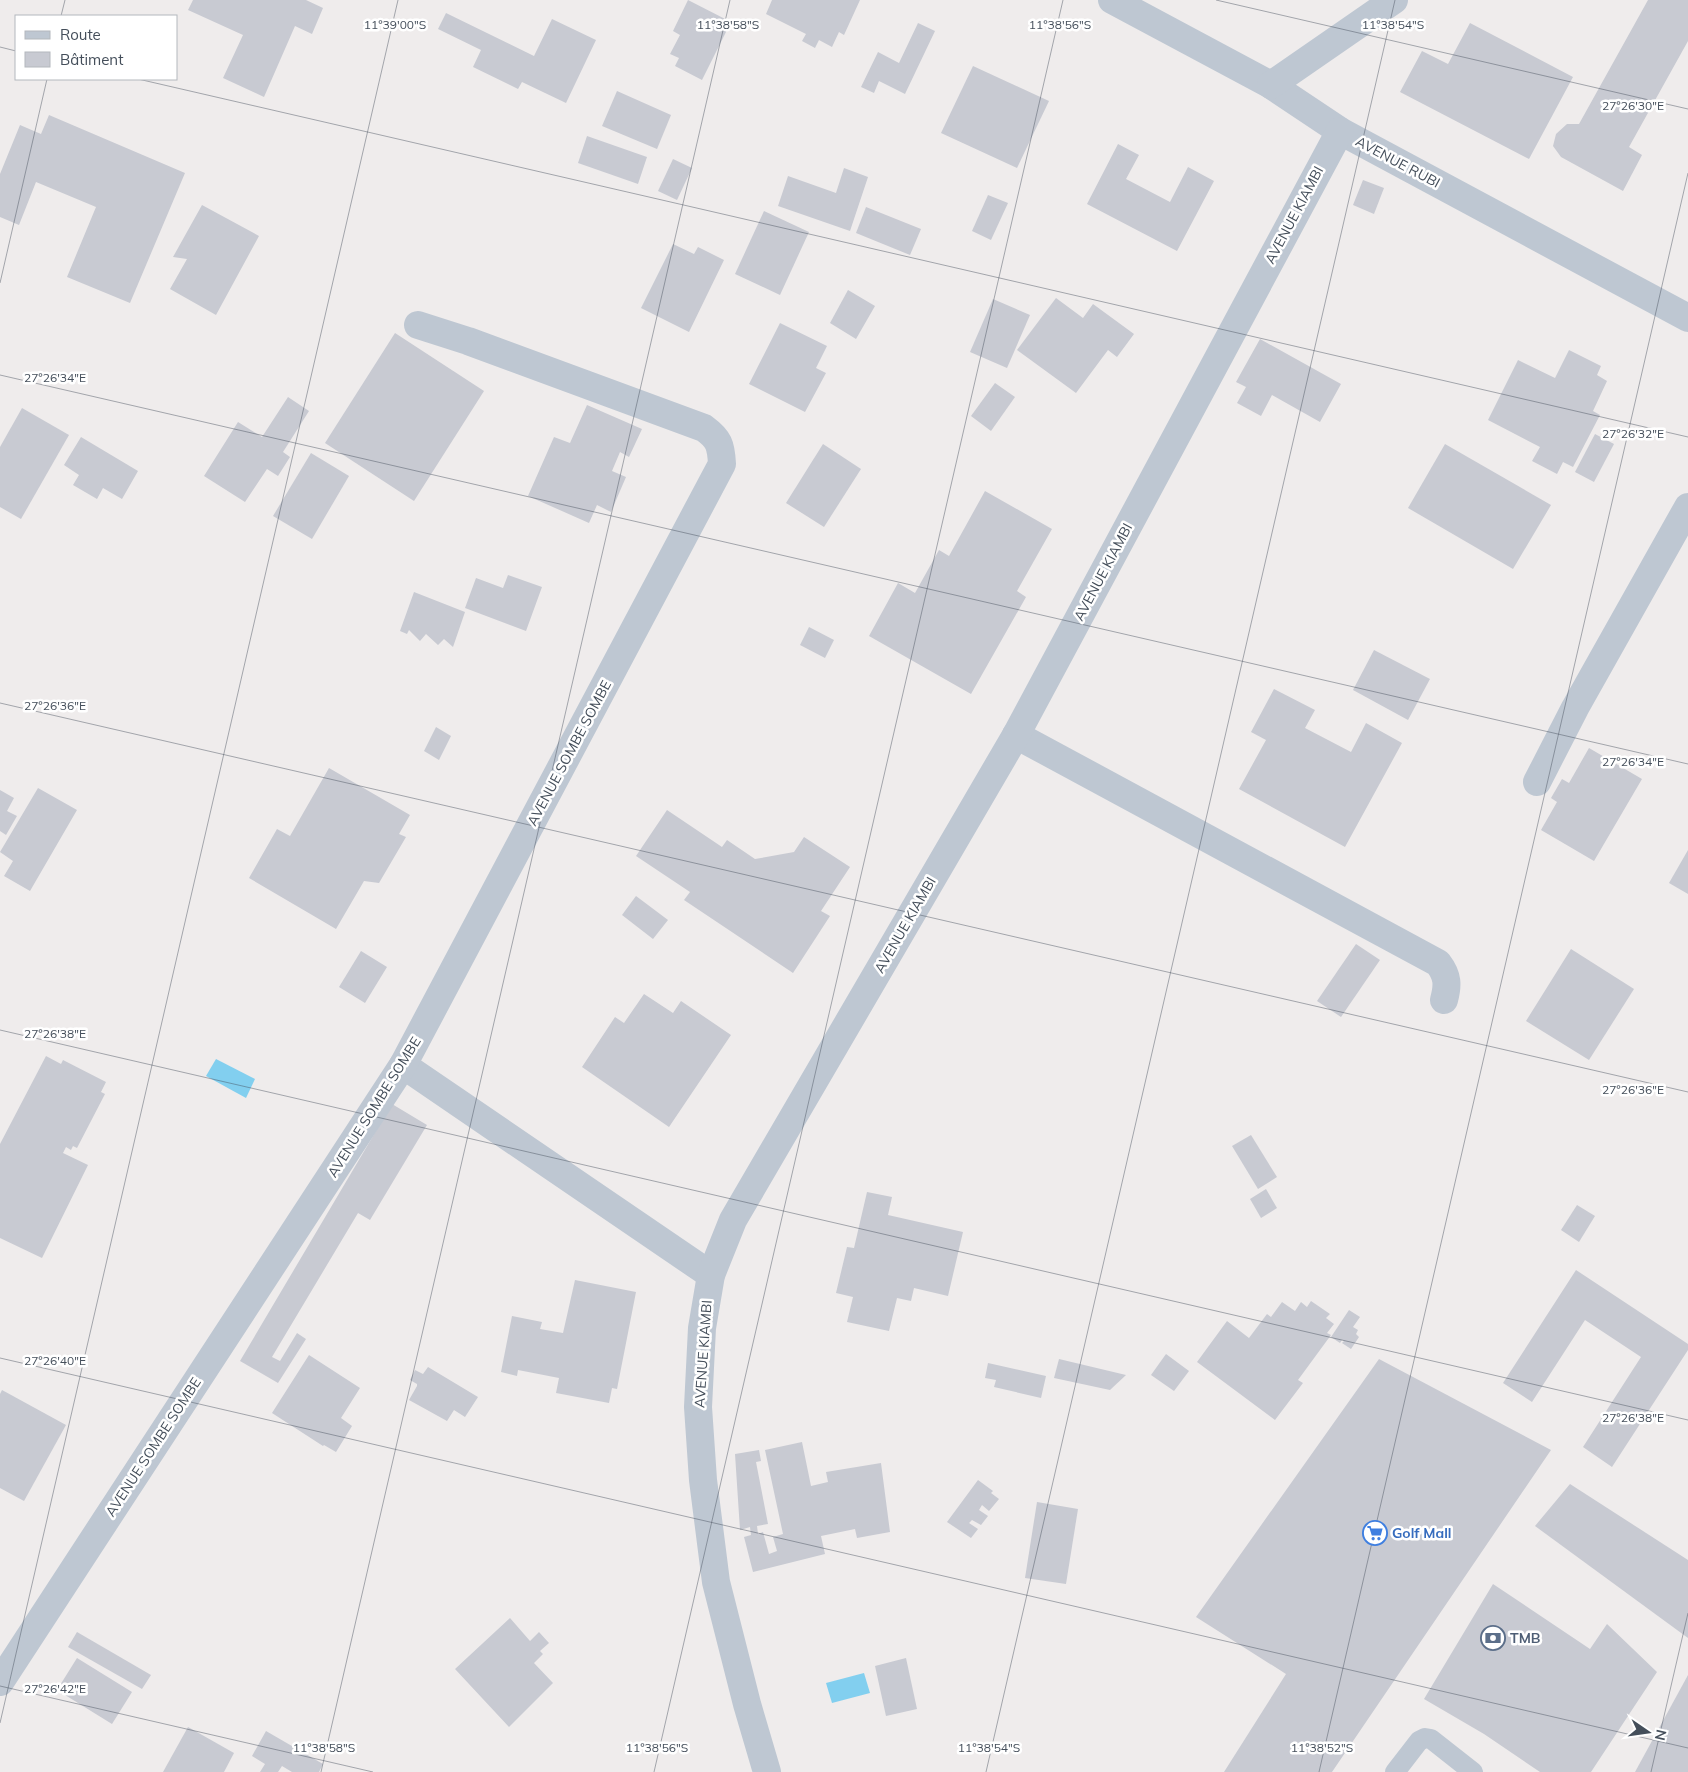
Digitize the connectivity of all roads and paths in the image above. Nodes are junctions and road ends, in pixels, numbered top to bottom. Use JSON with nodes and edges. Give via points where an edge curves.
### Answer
{"nodes":[{"id":1,"x":1112,"y":0,"type":"edge"},
{"id":2,"x":1394,"y":0,"type":"edge"},
{"id":3,"x":1271,"y":85,"type":"junction"},
{"id":4,"x":1340,"y":131,"type":"junction"},
{"id":5,"x":1688,"y":318,"type":"edge"},
{"id":6,"x":418,"y":325,"type":"dead end"},
{"id":7,"x":1688,"y":507,"type":"edge"},
{"id":8,"x":1016,"y":735,"type":"junction"},
{"id":9,"x":1537,"y":782,"type":"dead end"},
{"id":10,"x":1444,"y":1000,"type":"dead end"},
{"id":11,"x":403,"y":1065,"type":"junction"},
{"id":12,"x":711,"y":1275,"type":"junction"},
{"id":13,"x":0,"y":1682,"type":"edge"},
{"id":14,"x":767,"y":1772,"type":"edge"},
{"id":15,"x":1396,"y":1772,"type":"edge"},
{"id":16,"x":1473,"y":1772,"type":"edge"}],
"edges":[{"from":1,"to":3,"type":"street","name":"AVENUE RUBI"},
{"from":2,"to":3,"type":"street"},
{"from":3,"to":4,"type":"street","name":"AVENUE RUBI"},
{"from":4,"to":5,"type":"street","name":"AVENUE RUBI"},
{"from":4,"to":8,"type":"street","name":"AVENUE KIAMBI"},
{"from":6,"to":11,"type":"street","name":"AVENUE SOMBE SOMBE","via":[[704,428],[719,443],[722,464]]},
{"from":7,"to":9,"type":"street"},
{"from":8,"to":10,"type":"street","via":[[1438,963],[1445,972],[1448,985]]},
{"from":8,"to":12,"type":"street","name":"AVENUE KIAMBI","via":[[733,1220]]},
{"from":11,"to":12,"type":"street"},
{"from":11,"to":13,"type":"street","name":"AVENUE SOMBE SOMBE"},
{"from":12,"to":14,"type":"street","name":"AVENUE KIAMBI","via":[[702,1328],[699,1397],[702,1480],[716,1582]]},
{"from":15,"to":16,"type":"lane","via":[[1419,1741],[1425,1738],[1431,1739]]}]}
